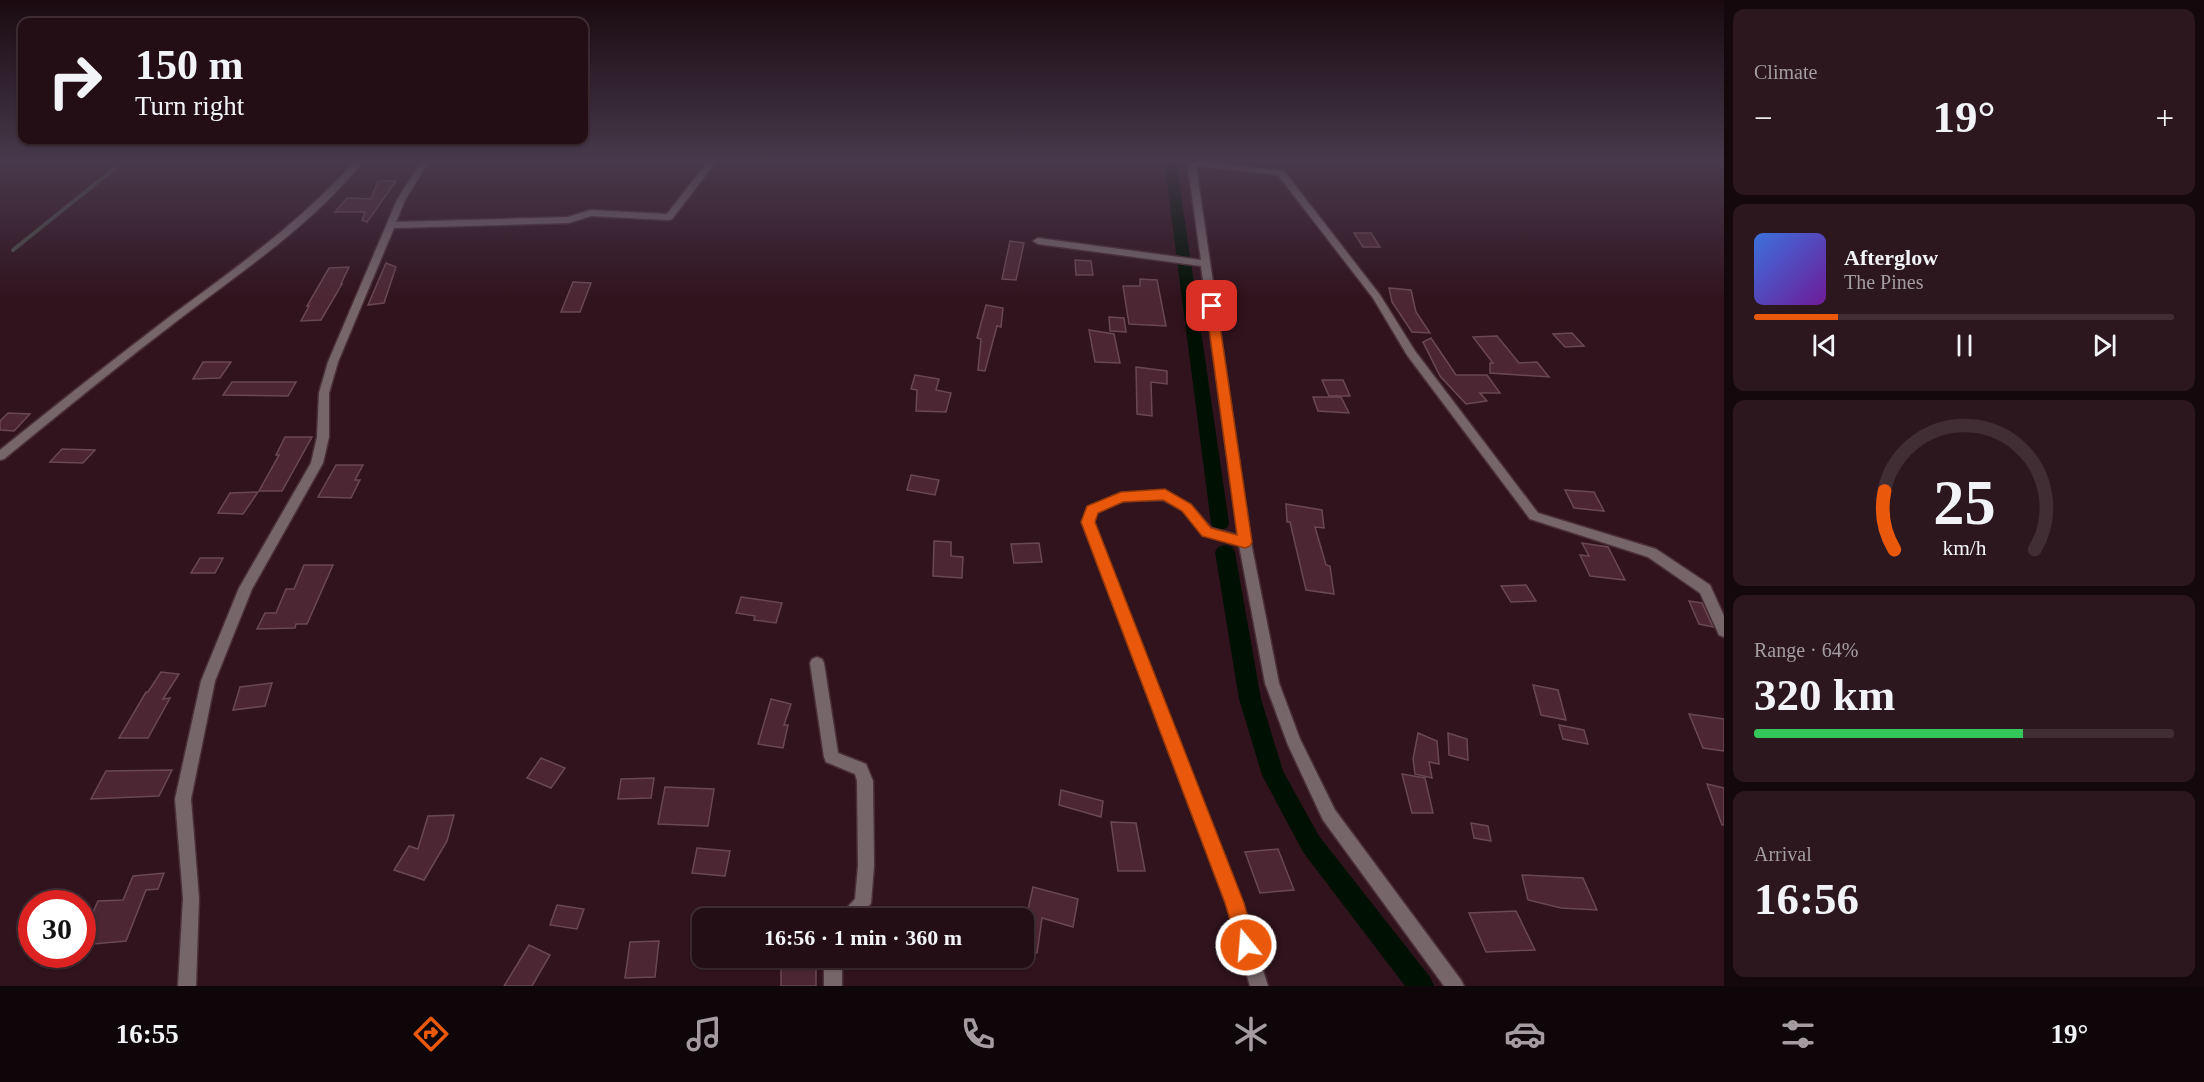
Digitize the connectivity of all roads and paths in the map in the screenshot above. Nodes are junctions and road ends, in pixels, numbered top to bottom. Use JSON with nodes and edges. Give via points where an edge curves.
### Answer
{"nodes":[{"id":1,"x":318,"y":206,"type":"edge"},
{"id":2,"x":399,"y":206,"type":"edge"},
{"id":3,"x":677,"y":206,"type":"edge"},
{"id":4,"x":1197,"y":206,"type":"edge"},
{"id":5,"x":1307,"y":206,"type":"edge"},
{"id":6,"x":391,"y":225,"type":"junction"},
{"id":7,"x":1038,"y":241,"type":"dead end"},
{"id":8,"x":1206,"y":264,"type":"junction"},
{"id":9,"x":0,"y":456,"type":"edge"},
{"id":10,"x":1245,"y":542,"type":"junction"},
{"id":11,"x":1724,"y":631,"type":"edge"},
{"id":12,"x":817,"y":663,"type":"dead end"},
{"id":13,"x":858,"y":908,"type":"edge"},
{"id":14,"x":833,"y":968,"type":"edge"},
{"id":15,"x":187,"y":986,"type":"edge"},
{"id":16,"x":833,"y":986,"type":"edge"},
{"id":17,"x":1259,"y":986,"type":"edge"},
{"id":18,"x":1455,"y":986,"type":"edge"}],
"edges":[{"from":1,"to":9,"type":"street"},
{"from":2,"to":6,"type":"street"},
{"from":3,"to":6,"type":"street","via":[[669,217],[590,213],[569,220]]},
{"from":4,"to":8,"type":"street"},
{"from":5,"to":11,"type":"street","via":[[1534,516],[1652,553],[1706,589]]},
{"from":6,"to":15,"type":"street","via":[[327,382],[317,463],[246,588],[208,681],[183,799],[191,898]]},
{"from":7,"to":8,"type":"street"},
{"from":8,"to":10,"type":"street"},
{"from":10,"to":17,"type":"street","via":[[1207,532],[1186,507],[1165,495],[1121,497],[1092,510],[1088,522],[1234,903]]},
{"from":10,"to":18,"type":"street","via":[[1272,682],[1293,740],[1329,815]]},
{"from":12,"to":13,"type":"street","via":[[831,756],[861,770],[865,781],[866,866],[863,903]]},
{"from":14,"to":16,"type":"street"}]}
